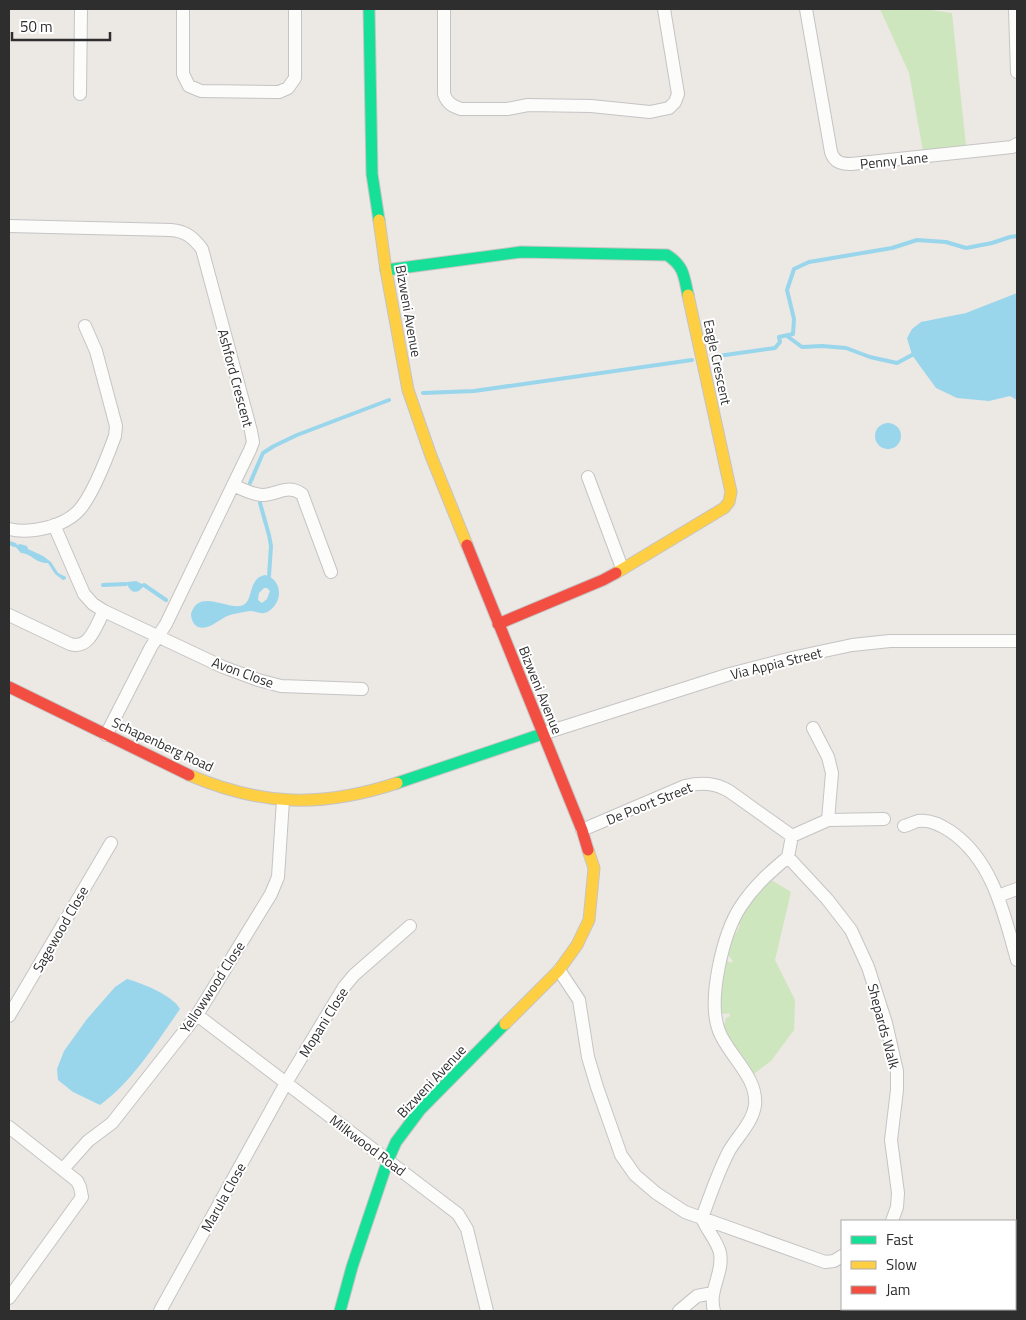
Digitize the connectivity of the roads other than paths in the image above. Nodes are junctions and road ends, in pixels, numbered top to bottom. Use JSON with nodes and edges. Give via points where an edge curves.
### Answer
{"nodes":[{"id":1,"x":80,"y":9,"type":"edge"},
{"id":2,"x":183,"y":9,"type":"edge"},
{"id":3,"x":294,"y":9,"type":"edge"},
{"id":4,"x":369,"y":9,"type":"edge"},
{"id":5,"x":444,"y":9,"type":"edge"},
{"id":6,"x":664,"y":9,"type":"edge"},
{"id":7,"x":806,"y":9,"type":"edge"},
{"id":8,"x":1015,"y":9,"type":"edge"},
{"id":9,"x":1017,"y":72,"type":"edge"},
{"id":10,"x":80,"y":94,"type":"dead end"},
{"id":11,"x":1017,"y":144,"type":"edge"},
{"id":12,"x":9,"y":226,"type":"edge"},
{"id":13,"x":386,"y":270,"type":"junction"},
{"id":14,"x":85,"y":326,"type":"dead end"},
{"id":15,"x":588,"y":477,"type":"dead end"},
{"id":16,"x":233,"y":485,"type":"junction"},
{"id":17,"x":54,"y":525,"type":"junction"},
{"id":18,"x":9,"y":529,"type":"edge"},
{"id":19,"x":622,"y":568,"type":"junction"},
{"id":20,"x":331,"y":572,"type":"dead end"},
{"id":21,"x":104,"y":611,"type":"junction"},
{"id":22,"x":9,"y":614,"type":"edge"},
{"id":23,"x":498,"y":624,"type":"junction"},
{"id":24,"x":158,"y":636,"type":"junction"},
{"id":25,"x":1017,"y":641,"type":"edge"},
{"id":26,"x":9,"y":689,"type":"edge"},
{"id":27,"x":362,"y":689,"type":"dead end"},
{"id":28,"x":813,"y":728,"type":"dead end"},
{"id":29,"x":542,"y":734,"type":"junction"},
{"id":30,"x":106,"y":735,"type":"junction"},
{"id":31,"x":283,"y":800,"type":"junction"},
{"id":32,"x":884,"y":819,"type":"dead end"},
{"id":33,"x":828,"y":820,"type":"junction"},
{"id":34,"x":904,"y":826,"type":"dead end"},
{"id":35,"x":582,"y":830,"type":"junction"},
{"id":36,"x":792,"y":836,"type":"junction"},
{"id":37,"x":110,"y":843,"type":"dead end"},
{"id":38,"x":788,"y":858,"type":"junction"},
{"id":39,"x":1017,"y":889,"type":"edge"},
{"id":40,"x":998,"y":896,"type":"junction"},
{"id":41,"x":410,"y":926,"type":"dead end"},
{"id":42,"x":1017,"y":960,"type":"edge"},
{"id":43,"x":559,"y":970,"type":"junction"},
{"id":44,"x":197,"y":1015,"type":"junction"},
{"id":45,"x":9,"y":1016,"type":"edge"},
{"id":46,"x":286,"y":1083,"type":"junction"},
{"id":47,"x":9,"y":1127,"type":"edge"},
{"id":48,"x":388,"y":1160,"type":"junction"},
{"id":49,"x":63,"y":1169,"type":"junction"},
{"id":50,"x":702,"y":1218,"type":"junction"},
{"id":51,"x":892,"y":1220,"type":"edge"},
{"id":52,"x":841,"y":1257,"type":"edge"},
{"id":53,"x":713,"y":1292,"type":"junction"},
{"id":54,"x":9,"y":1298,"type":"edge"},
{"id":55,"x":160,"y":1311,"type":"edge"},
{"id":56,"x":340,"y":1311,"type":"edge"},
{"id":57,"x":487,"y":1311,"type":"edge"},
{"id":58,"x":679,"y":1311,"type":"edge"},
{"id":59,"x":714,"y":1311,"type":"edge"}],
"edges":[{"from":1,"to":10,"type":"street"},
{"from":2,"to":3,"type":"street","via":[[183,74],[189,86],[201,91],[265,92],[284,90],[294,81]]},
{"from":4,"to":13,"type":"street","name":"Bizweni Avenue","via":[[372,165]]},
{"from":5,"to":6,"type":"street","via":[[444,94],[455,107],[591,106],[650,112],[669,108],[678,94]]},
{"from":7,"to":11,"type":"street","name":"Penny Lane","via":[[831,152],[839,162],[851,164]]},
{"from":8,"to":9,"type":"street"},
{"from":12,"to":16,"type":"street","name":"Ashford Crescent","via":[[171,230],[181,231],[196,240],[202,248],[252,442]]},
{"from":13,"to":19,"type":"street","name":"Eagle Crescent","via":[[521,252],[661,254],[672,257],[680,265],[731,497],[724,508]]},
{"from":13,"to":23,"type":"street","name":"Bizweni Avenue","via":[[410,398]]},
{"from":14,"to":17,"type":"street","via":[[96,351],[116,426],[115,436],[81,508]]},
{"from":15,"to":19,"type":"street"},
{"from":16,"to":20,"type":"street","via":[[255,494],[291,489],[302,494]]},
{"from":16,"to":24,"type":"street","name":"Ashford Crescent"},
{"from":17,"to":18,"type":"street","via":[[30,532]]},
{"from":17,"to":21,"type":"street","name":"Avon Close","via":[[84,594]]},
{"from":19,"to":23,"type":"street","name":"Eagle Crescent","via":[[603,580]]},
{"from":21,"to":22,"type":"street","via":[[87,642],[74,646]]},
{"from":21,"to":24,"type":"street","name":"Avon Close"},
{"from":23,"to":29,"type":"street","name":"Bizweni Avenue"},
{"from":24,"to":27,"type":"street","name":"Avon Close","via":[[224,668],[269,684]]},
{"from":24,"to":30,"type":"street","name":"Ashford Crescent"},
{"from":25,"to":29,"type":"street","name":"Via Appia Street","via":[[890,641],[852,645],[730,674]]},
{"from":26,"to":30,"type":"street","name":"Schapenberg Road"},
{"from":28,"to":33,"type":"street","via":[[828,757],[832,773]]},
{"from":29,"to":31,"type":"street","name":"Schapenberg Road","via":[[371,792],[338,799]]},
{"from":29,"to":35,"type":"street","name":"Bizweni Avenue"},
{"from":30,"to":31,"type":"street","name":"Schapenberg Road","via":[[203,781]]},
{"from":31,"to":44,"type":"street","name":"Yellowwood Close","via":[[274,888]]},
{"from":32,"to":33,"type":"street"},
{"from":33,"to":36,"type":"street"},
{"from":34,"to":40,"type":"street","via":[[919,821],[931,822],[955,834],[986,870]]},
{"from":35,"to":36,"type":"street","name":"De Poort Street","via":[[686,786],[703,783],[721,786]]},
{"from":35,"to":43,"type":"street","name":"Bizweni Avenue","via":[[594,868],[588,920],[577,945]]},
{"from":36,"to":38,"type":"street"},
{"from":37,"to":45,"type":"street","name":"Sagewood Close"},
{"from":38,"to":50,"type":"street","via":[[768,874],[740,907],[725,942],[716,988],[718,1030],[749,1079],[755,1105],[751,1118],[729,1152]]},
{"from":38,"to":51,"type":"street","name":"Shepards Walk","via":[[851,930],[868,967],[886,1023],[897,1071],[891,1140],[898,1193]]},
{"from":39,"to":40,"type":"street"},
{"from":40,"to":42,"type":"street"},
{"from":41,"to":46,"type":"street","name":"Mopani Close","via":[[344,987]]},
{"from":43,"to":48,"type":"street","name":"Bizweni Avenue","via":[[420,1110],[396,1142]]},
{"from":43,"to":50,"type":"street","via":[[579,1000],[588,1057],[621,1155],[635,1175],[656,1193],[685,1212]]},
{"from":44,"to":46,"type":"street","name":"Milkwood Road"},
{"from":44,"to":49,"type":"street","name":"Yellowwood Close","via":[[112,1123],[88,1141]]},
{"from":46,"to":48,"type":"street","name":"Milkwood Road"},
{"from":46,"to":55,"type":"street","name":"Marula Close"},
{"from":47,"to":49,"type":"street"},
{"from":48,"to":56,"type":"street","name":"Bizweni Avenue"},
{"from":48,"to":57,"type":"street","name":"Milkwood Road","via":[[454,1211],[464,1223]]},
{"from":49,"to":54,"type":"street","via":[[77,1181],[82,1197]]},
{"from":50,"to":52,"type":"street","via":[[825,1262],[834,1262]]},
{"from":50,"to":53,"type":"street","via":[[720,1253],[720,1268]]},
{"from":53,"to":58,"type":"street","via":[[697,1296]]},
{"from":53,"to":59,"type":"street"}]}
